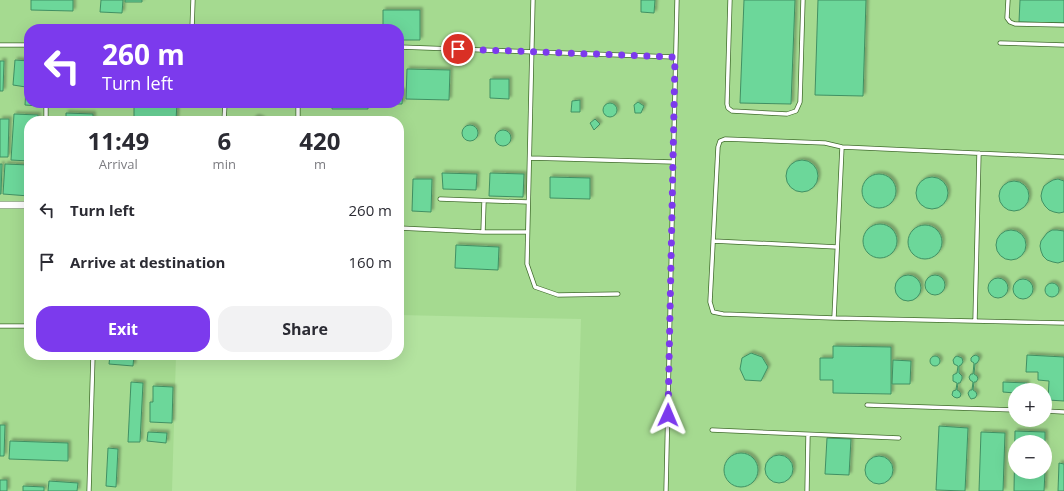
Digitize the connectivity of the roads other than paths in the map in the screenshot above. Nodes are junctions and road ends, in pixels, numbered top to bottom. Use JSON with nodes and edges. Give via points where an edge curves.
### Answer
{"nodes":[{"id":1,"x":193,"y":0,"type":"edge"},
{"id":2,"x":533,"y":0,"type":"edge"},
{"id":3,"x":677,"y":0,"type":"edge"},
{"id":4,"x":730,"y":0,"type":"edge"},
{"id":5,"x":803,"y":0,"type":"edge"},
{"id":6,"x":1008,"y":0,"type":"edge"},
{"id":7,"x":192,"y":24,"type":"edge"},
{"id":8,"x":1064,"y":25,"type":"edge"},
{"id":9,"x":1000,"y":43,"type":"dead end"},
{"id":10,"x":0,"y":45,"type":"edge"},
{"id":11,"x":1064,"y":45,"type":"edge"},
{"id":12,"x":24,"y":46,"type":"edge"},
{"id":13,"x":404,"y":47,"type":"edge"},
{"id":14,"x":532,"y":52,"type":"junction"},
{"id":15,"x":675,"y":57,"type":"junction"},
{"id":16,"x":842,"y":147,"type":"junction"},
{"id":17,"x":979,"y":153,"type":"junction"},
{"id":18,"x":1064,"y":157,"type":"edge"},
{"id":19,"x":530,"y":158,"type":"junction"},
{"id":20,"x":673,"y":162,"type":"junction"},
{"id":21,"x":440,"y":199,"type":"dead end"},
{"id":22,"x":484,"y":201,"type":"junction"},
{"id":23,"x":528,"y":202,"type":"junction"},
{"id":24,"x":24,"y":204,"type":"edge"},
{"id":25,"x":0,"y":205,"type":"edge"},
{"id":26,"x":404,"y":228,"type":"edge"},
{"id":27,"x":483,"y":232,"type":"junction"},
{"id":28,"x":527,"y":232,"type":"junction"},
{"id":29,"x":713,"y":241,"type":"junction"},
{"id":30,"x":837,"y":248,"type":"junction"},
{"id":31,"x":618,"y":294,"type":"dead end"},
{"id":32,"x":834,"y":318,"type":"junction"},
{"id":33,"x":975,"y":321,"type":"junction"},
{"id":34,"x":1064,"y":323,"type":"edge"},
{"id":35,"x":0,"y":326,"type":"edge"},
{"id":36,"x":24,"y":326,"type":"edge"},
{"id":37,"x":93,"y":360,"type":"edge"},
{"id":38,"x":867,"y":405,"type":"dead end"},
{"id":39,"x":1008,"y":410,"type":"edge"},
{"id":40,"x":1052,"y":411,"type":"edge"},
{"id":41,"x":1064,"y":412,"type":"edge"},
{"id":42,"x":712,"y":430,"type":"dead end"},
{"id":43,"x":808,"y":435,"type":"junction"},
{"id":44,"x":900,"y":438,"type":"dead end"},
{"id":45,"x":89,"y":491,"type":"edge"},
{"id":46,"x":666,"y":491,"type":"edge"},
{"id":47,"x":807,"y":491,"type":"edge"}],
"edges":[{"from":1,"to":7,"type":"lane"},
{"from":2,"to":14,"type":"lane"},
{"from":3,"to":15,"type":"lane"},
{"from":4,"to":5,"type":"lane","via":[[728,108],[732,111],[787,114],[796,111],[800,102]]},
{"from":6,"to":8,"type":"lane","via":[[1007,18],[1010,22]]},
{"from":9,"to":11,"type":"lane"},
{"from":10,"to":12,"type":"lane"},
{"from":13,"to":14,"type":"lane"},
{"from":14,"to":15,"type":"lane"},
{"from":14,"to":19,"type":"lane"},
{"from":15,"to":20,"type":"lane"},
{"from":16,"to":17,"type":"lane"},
{"from":16,"to":29,"type":"lane","via":[[825,143],[725,139],[720,141]]},
{"from":16,"to":30,"type":"lane"},
{"from":17,"to":18,"type":"lane"},
{"from":17,"to":33,"type":"lane"},
{"from":19,"to":20,"type":"lane"},
{"from":19,"to":23,"type":"lane"},
{"from":20,"to":46,"type":"lane"},
{"from":21,"to":22,"type":"lane"},
{"from":22,"to":23,"type":"lane"},
{"from":22,"to":27,"type":"lane"},
{"from":23,"to":28,"type":"lane"},
{"from":24,"to":25,"type":"street"},
{"from":26,"to":27,"type":"lane"},
{"from":27,"to":28,"type":"lane"},
{"from":28,"to":31,"type":"lane","via":[[527,264],[535,287],[558,295]]},
{"from":29,"to":30,"type":"lane"},
{"from":29,"to":32,"type":"lane","via":[[710,302],[713,312]]},
{"from":30,"to":32,"type":"lane"},
{"from":32,"to":33,"type":"lane"},
{"from":33,"to":34,"type":"lane"},
{"from":35,"to":36,"type":"lane"},
{"from":37,"to":45,"type":"lane"},
{"from":38,"to":39,"type":"lane"},
{"from":40,"to":41,"type":"lane"},
{"from":42,"to":43,"type":"lane"},
{"from":43,"to":44,"type":"lane"},
{"from":43,"to":47,"type":"lane"}]}
